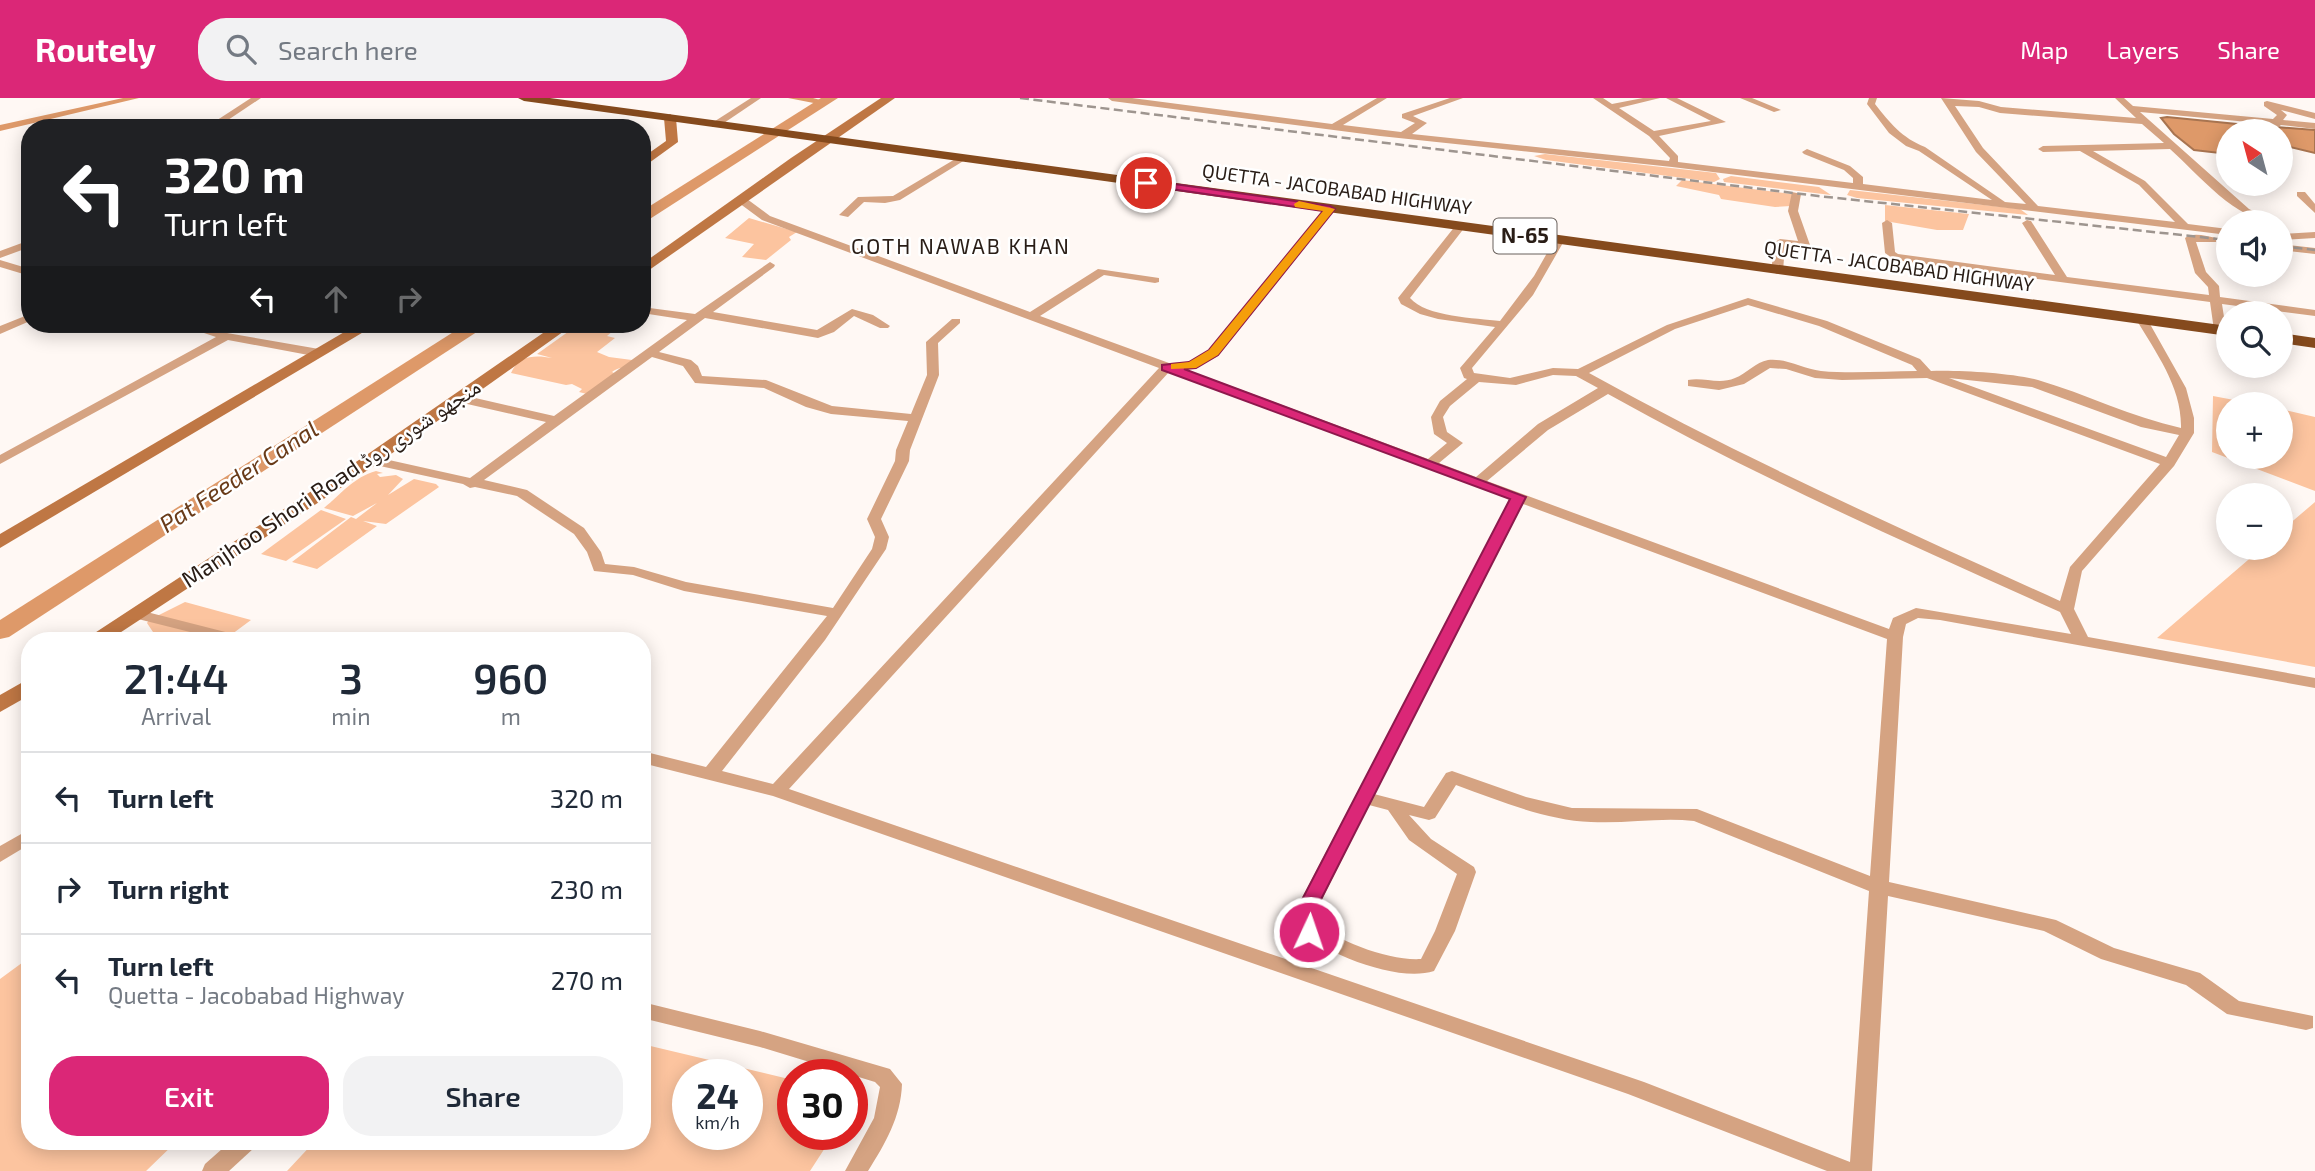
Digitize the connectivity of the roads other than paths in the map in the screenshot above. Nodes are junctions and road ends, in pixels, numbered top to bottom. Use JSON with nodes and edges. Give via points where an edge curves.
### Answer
{"nodes":[{"id":1,"x":257,"y":98,"type":"edge"},
{"id":2,"x":524,"y":98,"type":"edge"},
{"id":3,"x":757,"y":98,"type":"edge"},
{"id":4,"x":889,"y":98,"type":"edge"},
{"id":5,"x":1112,"y":98,"type":"edge"},
{"id":6,"x":1383,"y":98,"type":"edge"},
{"id":7,"x":1459,"y":98,"type":"edge"},
{"id":8,"x":1597,"y":98,"type":"edge"},
{"id":9,"x":1656,"y":98,"type":"edge"},
{"id":10,"x":1670,"y":98,"type":"edge"},
{"id":11,"x":1744,"y":98,"type":"edge"},
{"id":12,"x":1873,"y":98,"type":"edge"},
{"id":13,"x":2119,"y":98,"type":"edge"},
{"id":14,"x":2160,"y":98,"type":"edge"},
{"id":15,"x":1947,"y":100,"type":"edge"},
{"id":16,"x":2263,"y":100,"type":"edge"},
{"id":17,"x":1185,"y":102,"type":"edge"},
{"id":18,"x":1611,"y":107,"type":"junction"},
{"id":19,"x":2129,"y":108,"type":"junction"},
{"id":20,"x":1777,"y":110,"type":"dead end"},
{"id":21,"x":2169,"y":112,"type":"junction"},
{"id":22,"x":2315,"y":116,"type":"edge"},
{"id":23,"x":670,"y":118,"type":"junction"},
{"id":24,"x":223,"y":119,"type":"edge"},
{"id":25,"x":2243,"y":119,"type":"edge"},
{"id":26,"x":2278,"y":119,"type":"edge"},
{"id":27,"x":2142,"y":121,"type":"junction"},
{"id":28,"x":715,"y":125,"type":"junction"},
{"id":29,"x":2293,"y":126,"type":"edge"},
{"id":30,"x":1334,"y":127,"type":"junction"},
{"id":31,"x":2315,"y":127,"type":"edge"},
{"id":32,"x":1652,"y":134,"type":"junction"},
{"id":33,"x":1404,"y":135,"type":"junction"},
{"id":34,"x":823,"y":139,"type":"junction"},
{"id":35,"x":2172,"y":146,"type":"junction"},
{"id":36,"x":2043,"y":149,"type":"dead end"},
{"id":37,"x":2082,"y":149,"type":"junction"},
{"id":38,"x":1807,"y":152,"type":"dead end"},
{"id":39,"x":651,"y":157,"type":"edge"},
{"id":40,"x":962,"y":158,"type":"junction"},
{"id":41,"x":1672,"y":164,"type":"junction"},
{"id":42,"x":1858,"y":187,"type":"junction"},
{"id":43,"x":1796,"y":194,"type":"dead end"},
{"id":44,"x":2301,"y":194,"type":"dead end"},
{"id":45,"x":743,"y":201,"type":"junction"},
{"id":46,"x":2001,"y":203,"type":"junction"},
{"id":47,"x":2034,"y":207,"type":"junction"},
{"id":48,"x":1330,"y":209,"type":"junction"},
{"id":49,"x":2244,"y":210,"type":"edge"},
{"id":50,"x":2315,"y":210,"type":"edge"},
{"id":51,"x":844,"y":215,"type":"dead end"},
{"id":52,"x":1887,"y":223,"type":"dead end"},
{"id":53,"x":2027,"y":223,"type":"dead end"},
{"id":54,"x":2184,"y":226,"type":"junction"},
{"id":55,"x":1460,"y":227,"type":"junction"},
{"id":56,"x":2216,"y":230,"type":"edge"},
{"id":57,"x":2293,"y":230,"type":"edge"},
{"id":58,"x":2311,"y":235,"type":"edge"},
{"id":59,"x":2293,"y":236,"type":"edge"},
{"id":60,"x":2216,"y":240,"type":"edge"},
{"id":61,"x":1559,"y":241,"type":"junction"},
{"id":62,"x":21,"y":246,"type":"edge"},
{"id":63,"x":3,"y":251,"type":"edge"},
{"id":64,"x":2310,"y":251,"type":"edge"},
{"id":65,"x":0,"y":263,"type":"edge"},
{"id":66,"x":2315,"y":264,"type":"edge"},
{"id":67,"x":651,"y":265,"type":"edge"},
{"id":68,"x":770,"y":265,"type":"dead end"},
{"id":69,"x":21,"y":270,"type":"edge"},
{"id":70,"x":1777,"y":271,"type":"junction"},
{"id":71,"x":2062,"y":278,"type":"junction"},
{"id":72,"x":1155,"y":280,"type":"dead end"},
{"id":73,"x":2213,"y":298,"type":"junction"},
{"id":74,"x":2216,"y":307,"type":"edge"},
{"id":75,"x":651,"y":311,"type":"edge"},
{"id":76,"x":2315,"y":313,"type":"edge"},
{"id":77,"x":701,"y":316,"type":"junction"},
{"id":78,"x":1032,"y":316,"type":"junction"},
{"id":79,"x":2142,"y":319,"type":"junction"},
{"id":80,"x":21,"y":321,"type":"edge"},
{"id":81,"x":956,"y":321,"type":"dead end"},
{"id":82,"x":884,"y":326,"type":"dead end"},
{"id":83,"x":1504,"y":326,"type":"junction"},
{"id":84,"x":0,"y":330,"type":"edge"},
{"id":85,"x":2216,"y":330,"type":"edge"},
{"id":86,"x":215,"y":333,"type":"edge"},
{"id":87,"x":353,"y":333,"type":"edge"},
{"id":88,"x":553,"y":333,"type":"edge"},
{"id":89,"x":226,"y":336,"type":"junction"},
{"id":90,"x":2293,"y":339,"type":"edge"},
{"id":91,"x":2315,"y":342,"type":"edge"},
{"id":92,"x":319,"y":353,"type":"junction"},
{"id":93,"x":650,"y":353,"type":"junction"},
{"id":94,"x":1167,"y":367,"type":"junction"},
{"id":95,"x":1580,"y":373,"type":"junction"},
{"id":96,"x":1927,"y":374,"type":"junction"},
{"id":97,"x":1476,"y":378,"type":"junction"},
{"id":98,"x":1692,"y":383,"type":"dead end"},
{"id":99,"x":1608,"y":388,"type":"junction"},
{"id":100,"x":458,"y":398,"type":"junction"},
{"id":101,"x":915,"y":418,"type":"junction"},
{"id":102,"x":558,"y":421,"type":"junction"},
{"id":103,"x":2187,"y":433,"type":"junction"},
{"id":104,"x":0,"y":460,"type":"edge"},
{"id":105,"x":371,"y":460,"type":"junction"},
{"id":106,"x":2169,"y":463,"type":"junction"},
{"id":107,"x":1430,"y":464,"type":"junction"},
{"id":108,"x":1478,"y":482,"type":"junction"},
{"id":109,"x":470,"y":484,"type":"junction"},
{"id":110,"x":1518,"y":497,"type":"junction"},
{"id":111,"x":0,"y":542,"type":"edge"},
{"id":112,"x":2066,"y":609,"type":"junction"},
{"id":113,"x":836,"y":613,"type":"junction"},
{"id":114,"x":135,"y":614,"type":"junction"},
{"id":115,"x":108,"y":632,"type":"edge"},
{"id":116,"x":207,"y":632,"type":"edge"},
{"id":117,"x":1895,"y":637,"type":"junction"},
{"id":118,"x":2082,"y":640,"type":"junction"},
{"id":119,"x":2315,"y":683,"type":"edge"},
{"id":120,"x":21,"y":691,"type":"edge"},
{"id":121,"x":0,"y":705,"type":"edge"},
{"id":122,"x":651,"y":759,"type":"edge"},
{"id":123,"x":709,"y":775,"type":"junction"},
{"id":124,"x":777,"y":791,"type":"junction"},
{"id":125,"x":1364,"y":798,"type":"junction"},
{"id":126,"x":1394,"y":805,"type":"junction"},
{"id":127,"x":21,"y":841,"type":"edge"},
{"id":128,"x":0,"y":855,"type":"edge"},
{"id":129,"x":1879,"y":887,"type":"junction"},
{"id":130,"x":651,"y":1012,"type":"edge"},
{"id":131,"x":2306,"y":1022,"type":"dead end"},
{"id":132,"x":236,"y":1150,"type":"edge"},
{"id":133,"x":213,"y":1171,"type":"edge"},
{"id":134,"x":856,"y":1171,"type":"edge"},
{"id":135,"x":1845,"y":1171,"type":"edge"},
{"id":136,"x":1861,"y":1171,"type":"edge"}],
"edges":[{"from":1,"to":24,"type":"street"},
{"from":2,"to":23,"type":"highway","name":"QUETTA - JACOBABAD HIGHWAY","number":"N-65"},
{"from":3,"to":28,"type":"street"},
{"from":4,"to":34,"type":"street"},
{"from":5,"to":17,"type":"street"},
{"from":6,"to":30,"type":"street"},
{"from":7,"to":33,"type":"street","via":[[1405,116],[1422,123]]},
{"from":8,"to":18,"type":"street"},
{"from":9,"to":18,"type":"street"},
{"from":10,"to":32,"type":"street","via":[[1721,122]]},
{"from":11,"to":20,"type":"street"},
{"from":12,"to":46,"type":"street","via":[[1871,104],[1892,131]]},
{"from":13,"to":19,"type":"street"},
{"from":14,"to":21,"type":"street"},
{"from":15,"to":27,"type":"street","via":[[2000,110]]},
{"from":15,"to":47,"type":"street","via":[[1979,150]]},
{"from":16,"to":22,"type":"street"},
{"from":16,"to":26,"type":"street","via":[[2283,115]]},
{"from":17,"to":30,"type":"street"},
{"from":18,"to":32,"type":"street"},
{"from":19,"to":21,"type":"street"},
{"from":19,"to":27,"type":"street"},
{"from":21,"to":25,"type":"street"},
{"from":23,"to":28,"type":"highway","name":"QUETTA - JACOBABAD HIGHWAY","number":"N-65"},
{"from":23,"to":39,"type":"street","via":[[672,142]]},
{"from":27,"to":35,"type":"street"},
{"from":28,"to":34,"type":"highway","name":"QUETTA - JACOBABAD HIGHWAY","number":"N-65"},
{"from":29,"to":31,"type":"street"},
{"from":30,"to":33,"type":"street"},
{"from":32,"to":41,"type":"street","via":[[1675,158]]},
{"from":33,"to":41,"type":"street"},
{"from":34,"to":40,"type":"highway","name":"QUETTA - JACOBABAD HIGHWAY","number":"N-65"},
{"from":34,"to":45,"type":"street"},
{"from":35,"to":37,"type":"street"},
{"from":35,"to":49,"type":"street"},
{"from":36,"to":37,"type":"street"},
{"from":37,"to":54,"type":"street","via":[[2142,183]]},
{"from":38,"to":42,"type":"street","via":[[1847,168],[1858,177]]},
{"from":40,"to":48,"type":"highway","name":"QUETTA - JACOBABAD HIGHWAY","number":"N-65"},
{"from":40,"to":51,"type":"street","via":[[897,198],[862,199]]},
{"from":41,"to":42,"type":"street"},
{"from":42,"to":46,"type":"street"},
{"from":43,"to":70,"type":"street","via":[[1793,211],[1805,244],[1780,242]]},
{"from":44,"to":50,"type":"street"},
{"from":45,"to":67,"type":"street"},
{"from":45,"to":78,"type":"street","via":[[766,218]]},
{"from":46,"to":47,"type":"street"},
{"from":47,"to":54,"type":"street"},
{"from":48,"to":55,"type":"highway","name":"QUETTA - JACOBABAD HIGHWAY","number":"N-65"},
{"from":48,"to":94,"type":"street","via":[[1214,352],[1192,365]]},
{"from":52,"to":71,"type":"street","via":[[1890,253],[1895,257]]},
{"from":53,"to":71,"type":"street"},
{"from":54,"to":56,"type":"street"},
{"from":55,"to":61,"type":"highway","name":"QUETTA - JACOBABAD HIGHWAY","number":"N-65"},
{"from":55,"to":83,"type":"street","via":[[1405,302],[1430,313]]},
{"from":57,"to":58,"type":"street"},
{"from":58,"to":59,"type":"street"},
{"from":60,"to":73,"type":"street","via":[[2190,238],[2201,273],[2213,286]]},
{"from":61,"to":70,"type":"highway","name":"QUETTA - JACOBABAD HIGHWAY","number":"N-65"},
{"from":61,"to":83,"type":"street","via":[[1543,275]]},
{"from":62,"to":63,"type":"street"},
{"from":64,"to":66,"type":"street"},
{"from":65,"to":69,"type":"street"},
{"from":68,"to":77,"type":"street"},
{"from":70,"to":79,"type":"highway","name":"QUETTA - JACOBABAD HIGHWAY","number":"N-65"},
{"from":71,"to":73,"type":"street"},
{"from":72,"to":78,"type":"street","via":[[1102,271]]},
{"from":73,"to":74,"type":"street"},
{"from":73,"to":76,"type":"street"},
{"from":75,"to":77,"type":"street"},
{"from":77,"to":82,"type":"street","via":[[818,334],[861,311]]},
{"from":77,"to":93,"type":"street"},
{"from":78,"to":94,"type":"street"},
{"from":79,"to":85,"type":"highway","name":"QUETTA - JACOBABAD HIGHWAY","number":"N-65"},
{"from":79,"to":103,"type":"street","via":[[2180,386],[2189,416]]},
{"from":80,"to":84,"type":"street"},
{"from":81,"to":101,"type":"street","via":[[932,342],[933,375]]},
{"from":83,"to":97,"type":"street","via":[[1466,368]]},
{"from":86,"to":89,"type":"street"},
{"from":87,"to":92,"type":"street"},
{"from":88,"to":100,"type":"street","name":"Manjhoo Shori Road منجھو شوری روڈ"},
{"from":89,"to":92,"type":"street"},
{"from":89,"to":104,"type":"street"},
{"from":90,"to":91,"type":"highway"},
{"from":92,"to":111,"type":"street"},
{"from":93,"to":101,"type":"street","via":[[687,363],[699,380],[766,384],[831,410]]},
{"from":93,"to":102,"type":"street"},
{"from":94,"to":107,"type":"street"},
{"from":94,"to":124,"type":"street"},
{"from":95,"to":96,"type":"street","via":[[1671,327],[1748,301],[1823,323],[1916,362]]},
{"from":95,"to":97,"type":"street","via":[[1561,368],[1518,381]]},
{"from":95,"to":99,"type":"street"},
{"from":96,"to":98,"type":"street","via":[[1842,376],[1768,365],[1740,381],[1719,386]]},
{"from":96,"to":103,"type":"street","via":[[2034,383],[2146,424]]},
{"from":96,"to":106,"type":"street"},
{"from":97,"to":107,"type":"street","via":[[1445,404],[1437,417],[1441,434],[1456,443]]},
{"from":99,"to":108,"type":"street","via":[[1543,427]]},
{"from":99,"to":112,"type":"street","via":[[1814,495]]},
{"from":100,"to":102,"type":"street"},
{"from":100,"to":105,"type":"street","name":"Manjhoo Shori Road منجھو شوری روڈ"},
{"from":101,"to":113,"type":"street","via":[[902,461],[874,519],[882,537],[879,549]]},
{"from":102,"to":109,"type":"street"},
{"from":103,"to":106,"type":"street"},
{"from":105,"to":109,"type":"street"},
{"from":105,"to":114,"type":"street","name":"Manjhoo Shori Road منجھو شوری روڈ"},
{"from":106,"to":112,"type":"street","via":[[2075,570]]},
{"from":107,"to":108,"type":"street"},
{"from":108,"to":110,"type":"street"},
{"from":109,"to":113,"type":"street","via":[[522,493],[562,518],[579,531],[599,568],[634,571],[684,586]]},
{"from":110,"to":117,"type":"street"},
{"from":110,"to":125,"type":"street"},
{"from":112,"to":118,"type":"street"},
{"from":113,"to":123,"type":"street"},
{"from":114,"to":115,"type":"street","name":"Manjhoo Shori Road منجھو شوری روڈ"},
{"from":114,"to":116,"type":"street"},
{"from":117,"to":118,"type":"street","via":[[1899,621],[1916,613]]},
{"from":117,"to":129,"type":"street"},
{"from":118,"to":119,"type":"street"},
{"from":120,"to":121,"type":"street"},
{"from":122,"to":123,"type":"street"},
{"from":123,"to":124,"type":"street"},
{"from":124,"to":135,"type":"street","via":[[1636,1088]]},
{"from":125,"to":126,"type":"street"},
{"from":125,"to":126,"type":"street","via":[[1302,923],[1309,932],[1397,966],[1427,966],[1467,872],[1415,838]]},
{"from":126,"to":129,"type":"street","via":[[1429,814],[1452,778],[1583,815],[1697,815]]},
{"from":127,"to":128,"type":"street"},
{"from":129,"to":131,"type":"street","via":[[2049,925],[2108,954],[2193,979],[2234,1008]]},
{"from":129,"to":136,"type":"street"},
{"from":130,"to":134,"type":"street","via":[[881,1075],[891,1084],[892,1097],[881,1129]]},
{"from":132,"to":133,"type":"street"}]}
